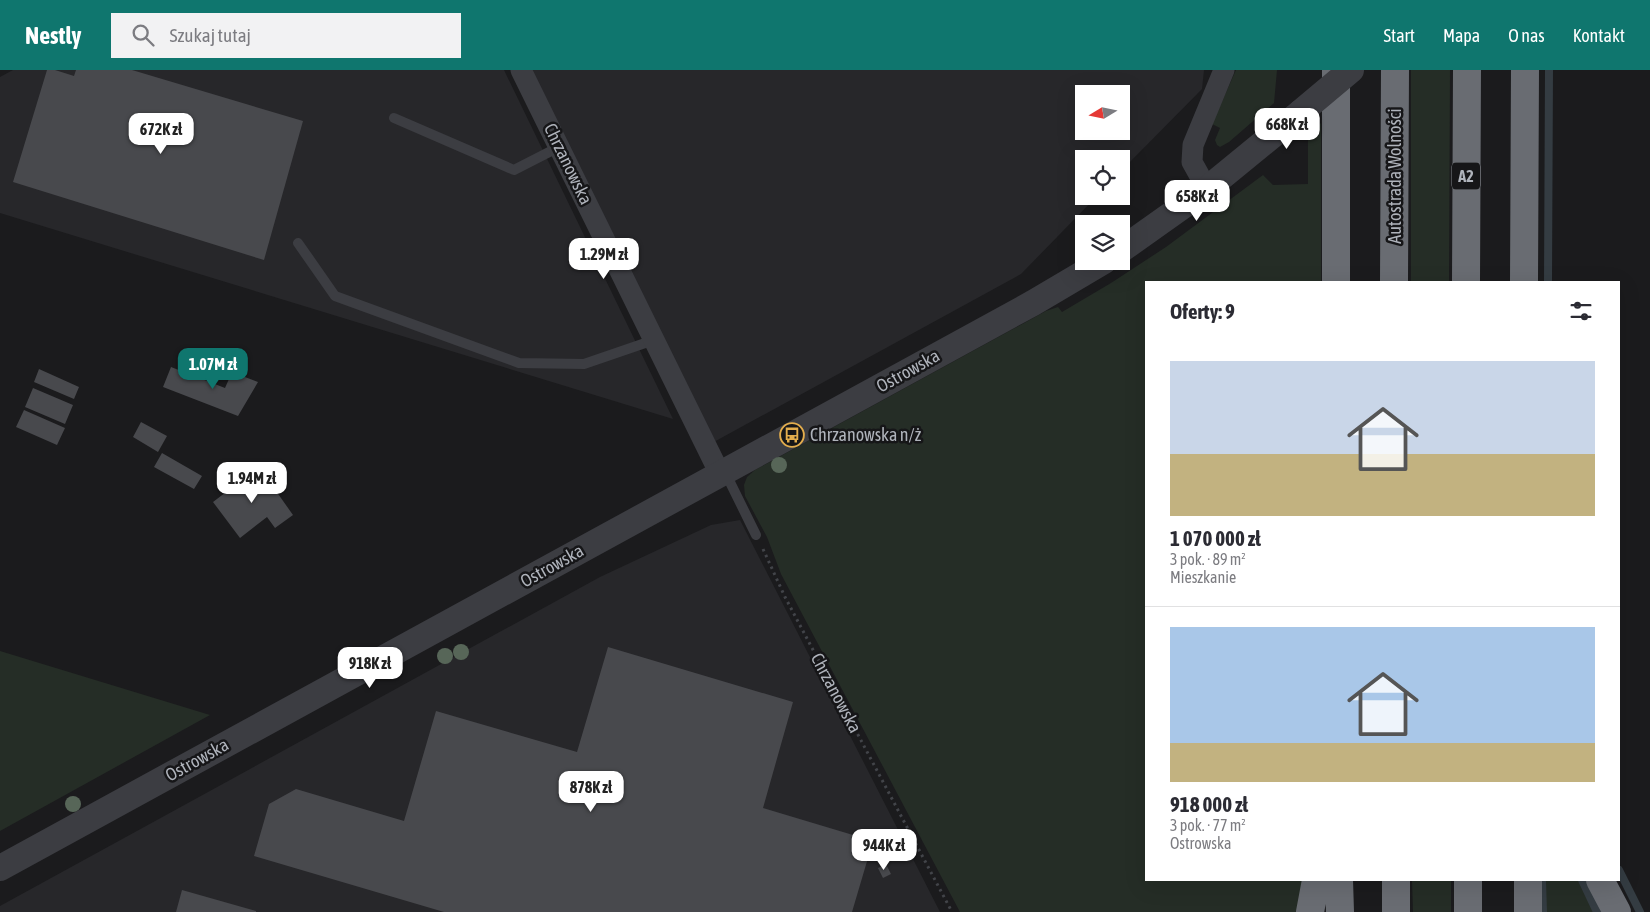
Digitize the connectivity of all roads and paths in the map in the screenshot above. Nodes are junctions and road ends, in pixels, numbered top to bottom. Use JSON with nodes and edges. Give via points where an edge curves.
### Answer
{"nodes":[{"id":1,"x":521,"y":70,"type":"edge"},
{"id":2,"x":1224,"y":70,"type":"edge"},
{"id":3,"x":1336,"y":70,"type":"edge"},
{"id":4,"x":1351,"y":70,"type":"edge"},
{"id":5,"x":1395,"y":70,"type":"edge"},
{"id":6,"x":1467,"y":70,"type":"edge"},
{"id":7,"x":1525,"y":70,"type":"edge"},
{"id":8,"x":394,"y":118,"type":"dead end"},
{"id":9,"x":559,"y":146,"type":"junction"},
{"id":10,"x":1207,"y":190,"type":"junction"},
{"id":11,"x":298,"y":243,"type":"dead end"},
{"id":12,"x":1130,"y":244,"type":"edge"},
{"id":13,"x":1089,"y":270,"type":"edge"},
{"id":14,"x":1336,"y":281,"type":"edge"},
{"id":15,"x":1394,"y":281,"type":"edge"},
{"id":16,"x":1466,"y":281,"type":"edge"},
{"id":17,"x":1524,"y":281,"type":"edge"},
{"id":18,"x":654,"y":340,"type":"junction"},
{"id":19,"x":722,"y":473,"type":"junction"},
{"id":20,"x":756,"y":535,"type":"joint"},
{"id":21,"x":0,"y":868,"type":"edge"},
{"id":22,"x":1316,"y":881,"type":"edge"},
{"id":23,"x":1339,"y":881,"type":"edge"},
{"id":24,"x":1396,"y":881,"type":"edge"},
{"id":25,"x":1468,"y":881,"type":"edge"},
{"id":26,"x":1528,"y":881,"type":"edge"},
{"id":27,"x":1601,"y":881,"type":"edge"},
{"id":28,"x":952,"y":912,"type":"edge"},
{"id":29,"x":1310,"y":912,"type":"edge"},
{"id":30,"x":1340,"y":912,"type":"edge"},
{"id":31,"x":1396,"y":912,"type":"edge"},
{"id":32,"x":1468,"y":912,"type":"edge"},
{"id":33,"x":1528,"y":912,"type":"edge"},
{"id":34,"x":1617,"y":912,"type":"edge"}],
"edges":[{"from":1,"to":9,"type":"street","name":"Chrzanowska"},
{"from":2,"to":10,"type":"street","via":[[1193,145],[1192,162]]},
{"from":3,"to":14,"type":"highway"},
{"from":4,"to":10,"type":"street","bridge":true},
{"from":5,"to":15,"type":"highway","name":"Autostrada Wolności"},
{"from":6,"to":16,"type":"highway","number":"A2"},
{"from":7,"to":17,"type":"highway"},
{"from":8,"to":9,"type":"lane","via":[[514,170]]},
{"from":9,"to":18,"type":"street","name":"Chrzanowska"},
{"from":10,"to":12,"type":"street"},
{"from":11,"to":18,"type":"lane","via":[[335,296],[519,363],[584,364]]},
{"from":13,"to":19,"type":"street","name":"Ostrowska"},
{"from":18,"to":19,"type":"street","name":"Chrzanowska"},
{"from":19,"to":20,"type":"lane","name":"Chrzanowska"},
{"from":19,"to":21,"type":"street","name":"Ostrowska"},
{"from":20,"to":28,"type":"path","name":"Chrzanowska","via":[[785,597]]},
{"from":22,"to":29,"type":"highway"},
{"from":23,"to":30,"type":"highway"},
{"from":24,"to":31,"type":"highway"},
{"from":25,"to":32,"type":"highway"},
{"from":26,"to":33,"type":"highway"},
{"from":27,"to":34,"type":"highway"}]}
